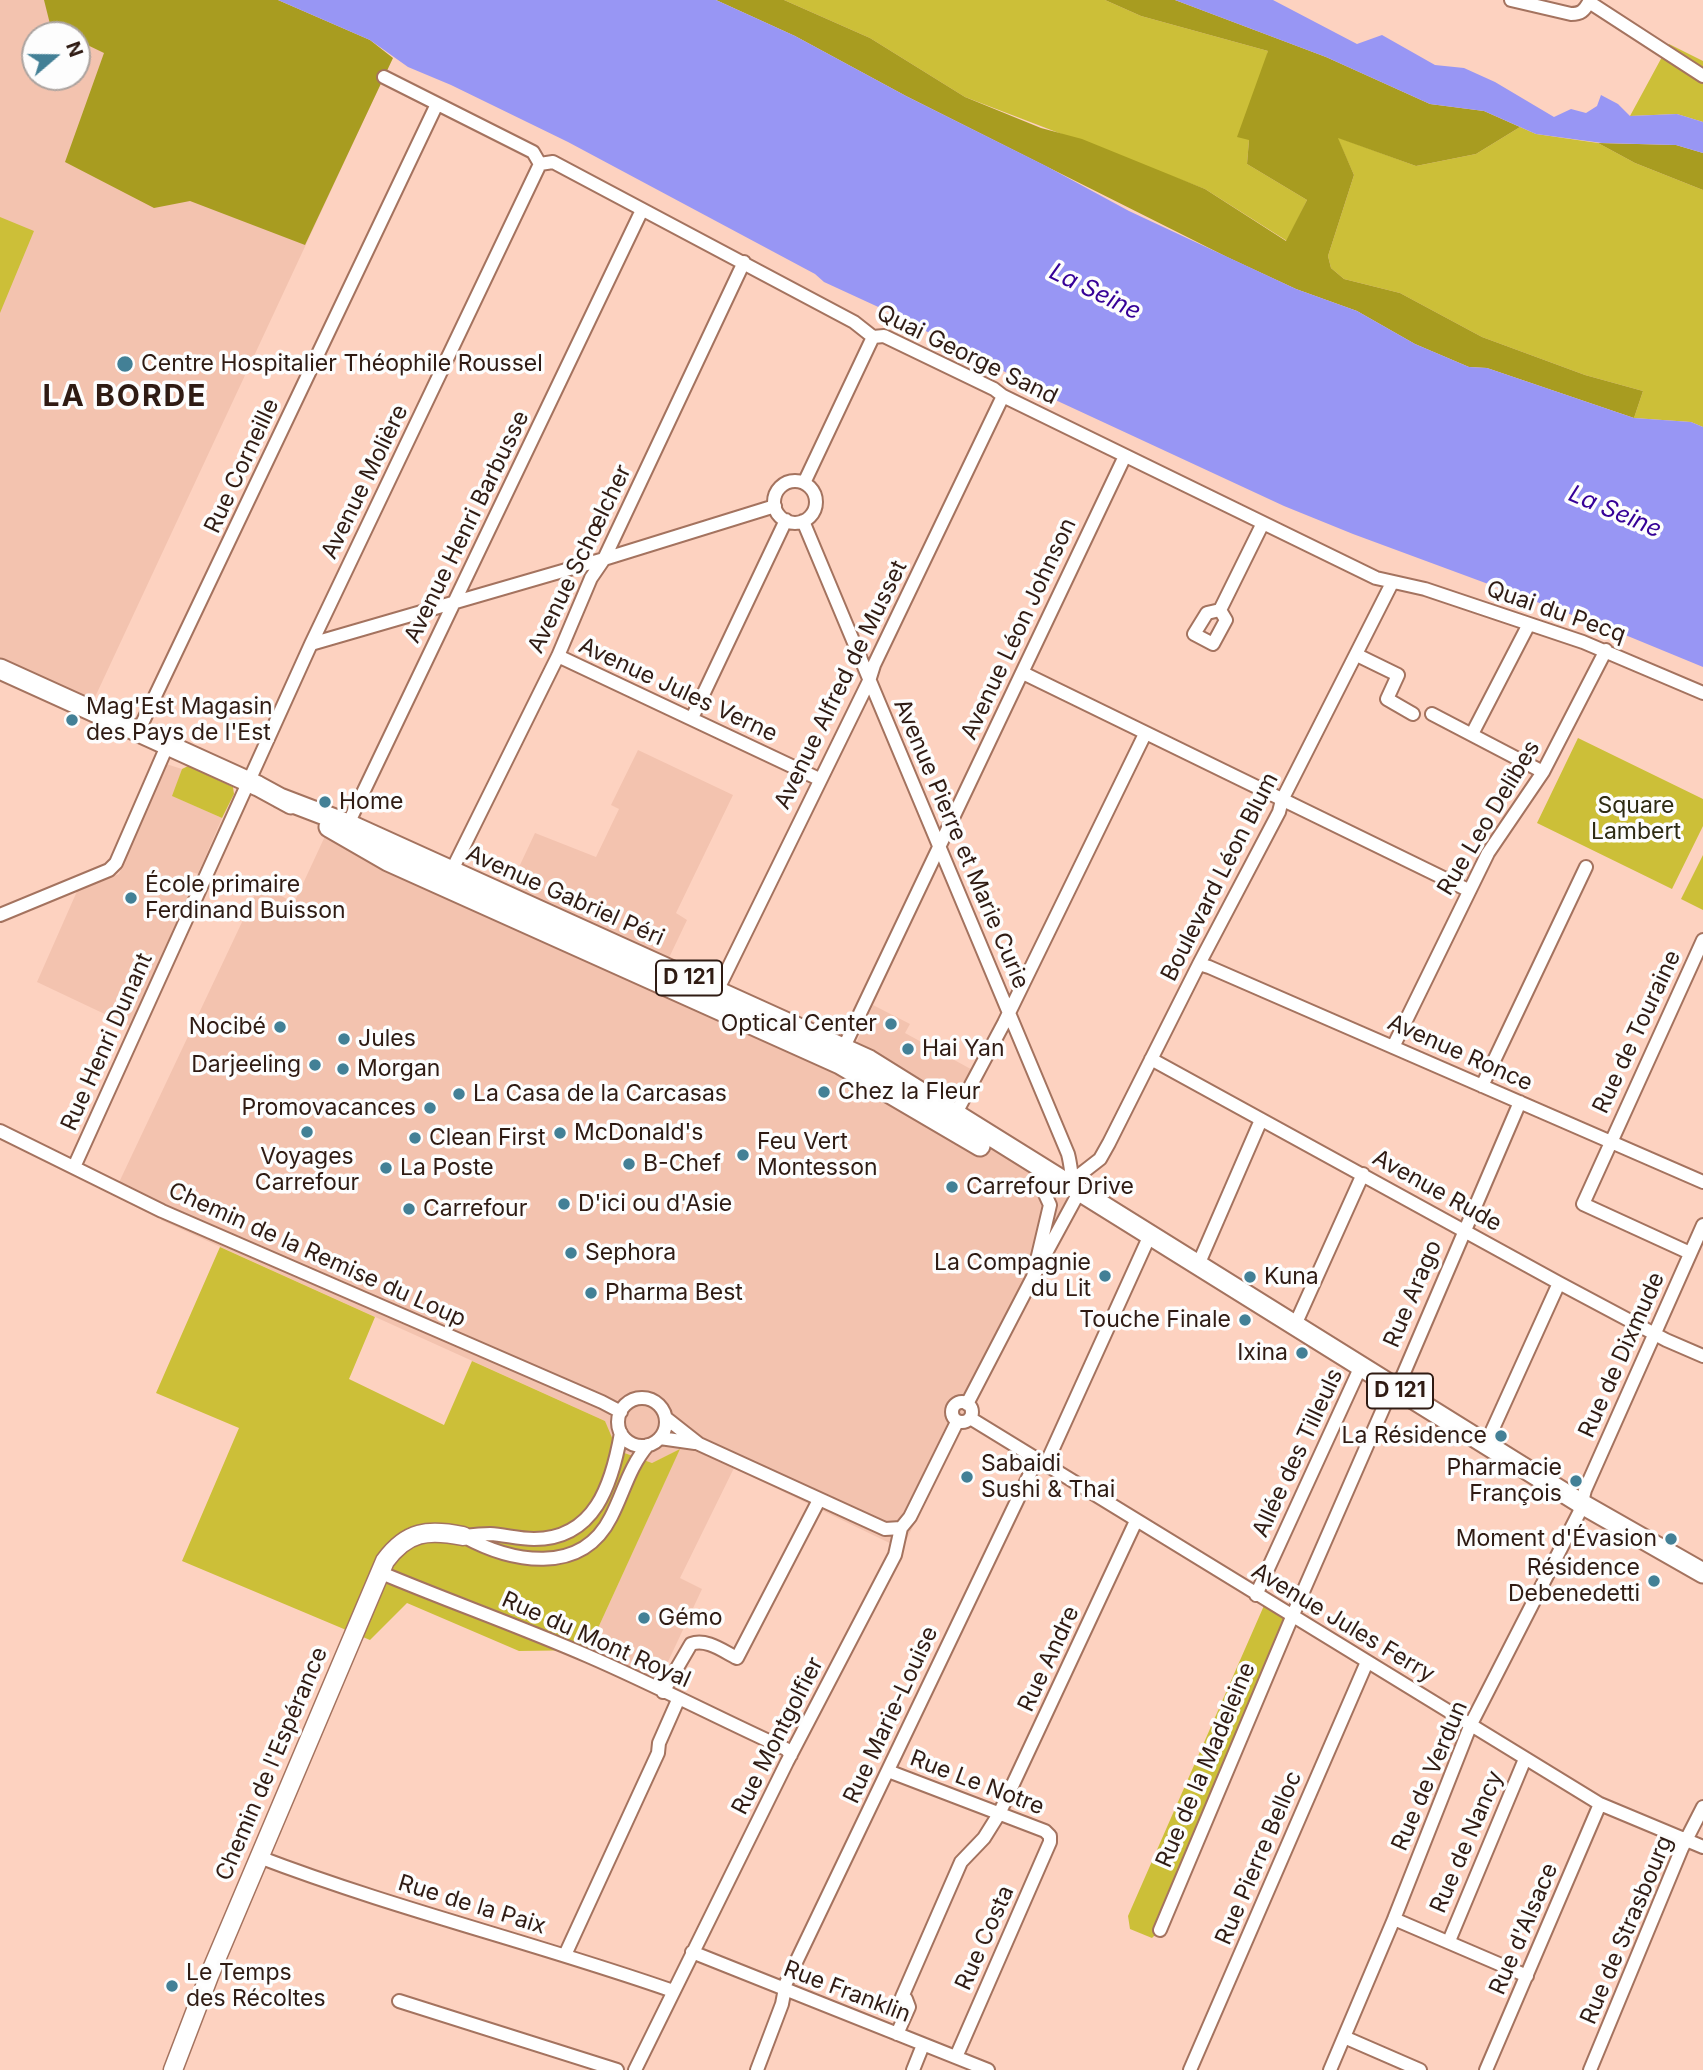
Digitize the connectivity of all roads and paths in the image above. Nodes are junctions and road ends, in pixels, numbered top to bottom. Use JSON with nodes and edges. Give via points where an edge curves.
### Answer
{"nodes":[{"id":1,"x":1511,"y":0,"type":"edge"},
{"id":2,"x":1703,"y":76,"type":"edge"},
{"id":3,"x":384,"y":77,"type":"dead end"},
{"id":4,"x":437,"y":104,"type":"junction"},
{"id":5,"x":540,"y":164,"type":"junction"},
{"id":6,"x":642,"y":210,"type":"junction"},
{"id":7,"x":744,"y":262,"type":"junction"},
{"id":8,"x":873,"y":337,"type":"junction"},
{"id":9,"x":1003,"y":396,"type":"junction"},
{"id":10,"x":1125,"y":456,"type":"junction"},
{"id":11,"x":804,"y":483,"type":"junction"},
{"id":12,"x":775,"y":506,"type":"junction"},
{"id":13,"x":786,"y":520,"type":"junction"},
{"id":14,"x":803,"y":521,"type":"junction"},
{"id":15,"x":1264,"y":523,"type":"junction"},
{"id":16,"x":604,"y":559,"type":"junction"},
{"id":17,"x":1392,"y":583,"type":"junction"},
{"id":18,"x":456,"y":601,"type":"junction"},
{"id":19,"x":1220,"y":610,"type":"dead end"},
{"id":20,"x":1529,"y":624,"type":"junction"},
{"id":21,"x":311,"y":644,"type":"junction"},
{"id":22,"x":1606,"y":650,"type":"junction"},
{"id":23,"x":1357,"y":655,"type":"junction"},
{"id":24,"x":558,"y":656,"type":"junction"},
{"id":25,"x":0,"y":669,"type":"edge"},
{"id":26,"x":1023,"y":673,"type":"junction"},
{"id":27,"x":869,"y":681,"type":"junction"},
{"id":28,"x":1703,"y":692,"type":"edge"},
{"id":29,"x":1413,"y":714,"type":"dead end"},
{"id":30,"x":1432,"y":714,"type":"dead end"},
{"id":31,"x":692,"y":718,"type":"junction"},
{"id":32,"x":138,"y":732,"type":"junction"},
{"id":33,"x":1145,"y":734,"type":"junction"},
{"id":34,"x":1472,"y":734,"type":"junction"},
{"id":35,"x":167,"y":746,"type":"junction"},
{"id":36,"x":1543,"y":772,"type":"junction"},
{"id":37,"x":819,"y":779,"type":"junction"},
{"id":38,"x":248,"y":782,"type":"junction"},
{"id":39,"x":280,"y":798,"type":"junction"},
{"id":40,"x":1282,"y":800,"type":"junction"},
{"id":41,"x":348,"y":824,"type":"junction"},
{"id":42,"x":939,"y":848,"type":"junction"},
{"id":43,"x":1586,"y":867,"type":"dead end"},
{"id":44,"x":450,"y":872,"type":"junction"},
{"id":45,"x":1468,"y":890,"type":"junction"},
{"id":46,"x":0,"y":915,"type":"edge"},
{"id":47,"x":1703,"y":940,"type":"edge"},
{"id":48,"x":1199,"y":964,"type":"junction"},
{"id":49,"x":717,"y":991,"type":"junction"},
{"id":50,"x":1010,"y":1012,"type":"junction"},
{"id":51,"x":1393,"y":1047,"type":"junction"},
{"id":52,"x":844,"y":1048,"type":"junction"},
{"id":53,"x":1151,"y":1059,"type":"junction"},
{"id":54,"x":1482,"y":1086,"type":"junction"},
{"id":55,"x":1520,"y":1102,"type":"junction"},
{"id":56,"x":956,"y":1115,"type":"junction"},
{"id":57,"x":1261,"y":1120,"type":"junction"},
{"id":58,"x":0,"y":1131,"type":"edge"},
{"id":59,"x":1610,"y":1142,"type":"junction"},
{"id":60,"x":1068,"y":1154,"type":"junction"},
{"id":61,"x":1100,"y":1159,"type":"junction"},
{"id":62,"x":74,"y":1167,"type":"junction"},
{"id":63,"x":1363,"y":1174,"type":"junction"},
{"id":64,"x":1039,"y":1181,"type":"junction"},
{"id":65,"x":1703,"y":1182,"type":"edge"},
{"id":66,"x":1076,"y":1188,"type":"junction"},
{"id":67,"x":1703,"y":1225,"type":"edge"},
{"id":68,"x":1464,"y":1229,"type":"junction"},
{"id":69,"x":1150,"y":1235,"type":"junction"},
{"id":70,"x":1690,"y":1253,"type":"junction"},
{"id":71,"x":1198,"y":1265,"type":"junction"},
{"id":72,"x":1033,"y":1277,"type":"junction"},
{"id":73,"x":1559,"y":1283,"type":"junction"},
{"id":74,"x":1296,"y":1325,"type":"junction"},
{"id":75,"x":1655,"y":1334,"type":"junction"},
{"id":76,"x":1703,"y":1356,"type":"edge"},
{"id":77,"x":1361,"y":1366,"type":"junction"},
{"id":78,"x":1395,"y":1387,"type":"junction"},
{"id":79,"x":967,"y":1404,"type":"junction"},
{"id":80,"x":621,"y":1412,"type":"junction"},
{"id":81,"x":666,"y":1418,"type":"junction"},
{"id":82,"x":970,"y":1418,"type":"junction"},
{"id":83,"x":957,"y":1422,"type":"junction"},
{"id":84,"x":621,"y":1433,"type":"junction"},
{"id":85,"x":660,"y":1438,"type":"junction"},
{"id":86,"x":699,"y":1444,"type":"junction"},
{"id":87,"x":1486,"y":1444,"type":"junction"},
{"id":88,"x":648,"y":1445,"type":"junction"},
{"id":89,"x":1041,"y":1462,"type":"junction"},
{"id":90,"x":819,"y":1500,"type":"junction"},
{"id":91,"x":1582,"y":1504,"type":"junction"},
{"id":92,"x":1136,"y":1521,"type":"junction"},
{"id":93,"x":901,"y":1528,"type":"junction"},
{"id":94,"x":463,"y":1536,"type":"junction"},
{"id":95,"x":1703,"y":1571,"type":"edge"},
{"id":96,"x":379,"y":1572,"type":"junction"},
{"id":97,"x":1256,"y":1595,"type":"junction"},
{"id":98,"x":1292,"y":1617,"type":"junction"},
{"id":99,"x":1367,"y":1662,"type":"junction"},
{"id":100,"x":663,"y":1692,"type":"junction"},
{"id":101,"x":678,"y":1700,"type":"junction"},
{"id":102,"x":1471,"y":1724,"type":"junction"},
{"id":103,"x":792,"y":1755,"type":"junction"},
{"id":104,"x":1525,"y":1759,"type":"junction"},
{"id":105,"x":888,"y":1771,"type":"junction"},
{"id":106,"x":1600,"y":1804,"type":"junction"},
{"id":107,"x":1703,"y":1807,"type":"edge"},
{"id":108,"x":999,"y":1814,"type":"junction"},
{"id":109,"x":1050,"y":1836,"type":"joint"},
{"id":110,"x":1687,"y":1840,"type":"junction"},
{"id":111,"x":1703,"y":1847,"type":"edge"},
{"id":112,"x":260,"y":1857,"type":"junction"},
{"id":113,"x":1394,"y":1919,"type":"junction"},
{"id":114,"x":1160,"y":1930,"type":"dead end"},
{"id":115,"x":1449,"y":1941,"type":"junction"},
{"id":116,"x":692,"y":1952,"type":"junction"},
{"id":117,"x":565,"y":1955,"type":"junction"},
{"id":118,"x":1527,"y":1976,"type":"junction"},
{"id":119,"x":673,"y":1990,"type":"junction"},
{"id":120,"x":783,"y":1990,"type":"junction"},
{"id":121,"x":399,"y":2001,"type":"dead end"},
{"id":122,"x":897,"y":2034,"type":"junction"},
{"id":123,"x":1344,"y":2037,"type":"junction"},
{"id":124,"x":923,"y":2045,"type":"junction"},
{"id":125,"x":956,"y":2057,"type":"junction"},
{"id":126,"x":173,"y":2070,"type":"edge"},
{"id":127,"x":617,"y":2070,"type":"edge"},
{"id":128,"x":635,"y":2070,"type":"edge"},
{"id":129,"x":757,"y":2070,"type":"edge"},
{"id":130,"x":913,"y":2070,"type":"edge"},
{"id":131,"x":988,"y":2070,"type":"edge"},
{"id":132,"x":1190,"y":2070,"type":"edge"},
{"id":133,"x":1330,"y":2070,"type":"edge"},
{"id":134,"x":1420,"y":2070,"type":"edge"},
{"id":135,"x":1486,"y":2070,"type":"edge"},
{"id":136,"x":1590,"y":2070,"type":"edge"}],
"edges":[{"from":1,"to":2,"type":"street","via":[[1571,14],[1579,14],[1589,2]]},
{"from":3,"to":4,"type":"street","name":"Quai George Sand"},
{"from":4,"to":5,"type":"street","name":"Quai George Sand","via":[[533,152]]},
{"from":4,"to":32,"type":"street","name":"Rue Corneille"},
{"from":5,"to":6,"type":"street","name":"Quai George Sand","via":[[553,162]]},
{"from":5,"to":21,"type":"street","name":"Avenue Molière"},
{"from":6,"to":7,"type":"street","name":"Quai George Sand"},
{"from":6,"to":18,"type":"street","name":"Avenue Henri Barbusse"},
{"from":7,"to":8,"type":"street","name":"Quai George Sand","via":[[855,322]]},
{"from":7,"to":16,"type":"street","name":"Avenue Schœlcher"},
{"from":8,"to":9,"type":"street","name":"Quai George Sand","via":[[884,336]]},
{"from":8,"to":11,"type":"street"},
{"from":9,"to":10,"type":"street","name":"Quai George Sand"},
{"from":9,"to":27,"type":"street","name":"Avenue Alfred de Musset"},
{"from":10,"to":15,"type":"street","name":"Quai George Sand"},
{"from":10,"to":26,"type":"street","name":"Avenue Léon Johnson"},
{"from":11,"to":12,"type":"street","via":[[783,485]]},
{"from":11,"to":14,"type":"street","via":[[816,503]]},
{"from":12,"to":13,"type":"street"},
{"from":12,"to":16,"type":"street"},
{"from":13,"to":14,"type":"street"},
{"from":13,"to":31,"type":"street"},
{"from":14,"to":27,"type":"street","name":"Avenue Pierre et Marie Curie"},
{"from":15,"to":17,"type":"street","name":"Quai George Sand"},
{"from":15,"to":19,"type":"street"},
{"from":16,"to":18,"type":"street"},
{"from":16,"to":24,"type":"street","name":"Avenue Schœlcher","via":[[591,578]]},
{"from":17,"to":20,"type":"street","name":"Quai du Pecq","via":[[1425,589]]},
{"from":17,"to":23,"type":"street","name":"Boulevard Léon Blum"},
{"from":18,"to":21,"type":"street"},
{"from":18,"to":41,"type":"street","name":"Avenue Henri Barbusse"},
{"from":20,"to":22,"type":"street","name":"Quai du Pecq"},
{"from":20,"to":34,"type":"street"},
{"from":21,"to":38,"type":"street","name":"Avenue Molière"},
{"from":22,"to":28,"type":"street","name":"Quai du Pecq"},
{"from":22,"to":36,"type":"street","name":"Rue Leo Delibes"},
{"from":23,"to":29,"type":"street","via":[[1398,675],[1387,699]]},
{"from":23,"to":40,"type":"street","name":"Boulevard Léon Blum"},
{"from":24,"to":31,"type":"street","name":"Avenue Jules Verne"},
{"from":24,"to":44,"type":"street","name":"Avenue Schœlcher"},
{"from":25,"to":32,"type":"main road","name":"Avenue Gabriel Péri","number":"D 121"},
{"from":26,"to":33,"type":"street"},
{"from":26,"to":42,"type":"street","name":"Avenue Léon Johnson"},
{"from":27,"to":37,"type":"street","name":"Avenue Alfred de Musset"},
{"from":27,"to":42,"type":"street","name":"Avenue Pierre et Marie Curie"},
{"from":30,"to":34,"type":"street"},
{"from":31,"to":37,"type":"street","name":"Avenue Jules Verne"},
{"from":32,"to":35,"type":"main road","name":"Avenue Gabriel Péri","number":"D 121"},
{"from":33,"to":40,"type":"street"},
{"from":33,"to":50,"type":"street"},
{"from":34,"to":36,"type":"street"},
{"from":35,"to":38,"type":"main road","name":"Avenue Gabriel Péri","number":"D 121"},
{"from":35,"to":46,"type":"street","via":[[116,863],[109,870]]},
{"from":36,"to":45,"type":"street","name":"Rue Leo Delibes"},
{"from":37,"to":49,"type":"street","name":"Avenue Alfred de Musset"},
{"from":38,"to":39,"type":"main road","name":"Avenue Gabriel Péri","number":"D 121"},
{"from":38,"to":62,"type":"street","name":"Rue Henri Dunant"},
{"from":39,"to":41,"type":"main road","name":"Avenue Gabriel Péri","number":"D 121"},
{"from":39,"to":64,"type":"main road","name":"Avenue Gabriel Péri","number":"D 121","via":[[388,861],[840,1065]]},
{"from":40,"to":45,"type":"street"},
{"from":40,"to":48,"type":"street","name":"Boulevard Léon Blum"},
{"from":41,"to":44,"type":"main road","name":"Avenue Gabriel Péri","number":"D 121"},
{"from":42,"to":50,"type":"street","name":"Avenue Pierre et Marie Curie"},
{"from":42,"to":52,"type":"street","name":"Avenue Léon Johnson"},
{"from":43,"to":54,"type":"street"},
{"from":44,"to":49,"type":"main road","name":"Avenue Gabriel Péri","number":"D 121"},
{"from":45,"to":51,"type":"street","name":"Rue Leo Delibes"},
{"from":47,"to":59,"type":"street","name":"Rue de Touraine"},
{"from":48,"to":51,"type":"street","name":"Avenue Ronce"},
{"from":48,"to":53,"type":"street","name":"Boulevard Léon Blum"},
{"from":49,"to":52,"type":"main road","name":"Avenue Gabriel Péri","number":"D 121"},
{"from":50,"to":56,"type":"street"},
{"from":50,"to":60,"type":"street","name":"Avenue Pierre et Marie Curie"},
{"from":51,"to":54,"type":"street","name":"Avenue Ronce"},
{"from":52,"to":56,"type":"main road","name":"Avenue Gabriel Péri","number":"D 121"},
{"from":53,"to":57,"type":"street","name":"Avenue Rude"},
{"from":53,"to":61,"type":"street","name":"Boulevard Léon Blum"},
{"from":54,"to":55,"type":"street","name":"Avenue Ronce"},
{"from":55,"to":59,"type":"street","name":"Avenue Ronce"},
{"from":55,"to":68,"type":"street","name":"Rue Arago"},
{"from":56,"to":66,"type":"main road","name":"Avenue Gabriel Péri","number":"D 121"},
{"from":57,"to":63,"type":"street","name":"Avenue Rude"},
{"from":57,"to":71,"type":"street"},
{"from":58,"to":62,"type":"street","name":"Chemin de la Remise du Loup"},
{"from":59,"to":65,"type":"street","name":"Avenue Ronce"},
{"from":59,"to":70,"type":"street","name":"Rue de Touraine","via":[[1583,1204]]},
{"from":60,"to":61,"type":"street","via":[[1088,1161]]},
{"from":60,"to":66,"type":"street","name":"Avenue Pierre et Marie Curie"},
{"from":61,"to":66,"type":"street","name":"Boulevard Léon Blum"},
{"from":62,"to":80,"type":"street","name":"Chemin de la Remise du Loup","via":[[162,1211]]},
{"from":63,"to":68,"type":"street","name":"Avenue Rude"},
{"from":63,"to":74,"type":"street"},
{"from":64,"to":66,"type":"main road","name":"Avenue Gabriel Péri","number":"D 121"},
{"from":64,"to":72,"type":"street","name":"Rue Montgolfier","via":[[1050,1205]]},
{"from":66,"to":69,"type":"main road","number":"D 121"},
{"from":66,"to":72,"type":"street","name":"Rue Montgolfier"},
{"from":67,"to":70,"type":"street","name":"Rue de Dixmude"},
{"from":68,"to":73,"type":"street","name":"Avenue Rude"},
{"from":68,"to":78,"type":"street","name":"Rue Arago"},
{"from":69,"to":71,"type":"main road","number":"D 121"},
{"from":69,"to":89,"type":"street","name":"Rue Marie-Louise"},
{"from":70,"to":75,"type":"street","name":"Rue de Dixmude"},
{"from":71,"to":74,"type":"main road","number":"D 121"},
{"from":72,"to":79,"type":"street","name":"Rue Montgolfier"},
{"from":73,"to":75,"type":"street","name":"Avenue Rude"},
{"from":73,"to":87,"type":"street"},
{"from":74,"to":77,"type":"main road","number":"D 121"},
{"from":75,"to":76,"type":"street","name":"Avenue Rude"},
{"from":75,"to":91,"type":"street","name":"Rue de Dixmude"},
{"from":77,"to":78,"type":"main road","number":"D 121"},
{"from":77,"to":97,"type":"street","name":"Allée des Tilleuls"},
{"from":78,"to":87,"type":"main road","number":"D 121"},
{"from":78,"to":98,"type":"street","name":"Rue Arago"},
{"from":79,"to":82,"type":"street"},
{"from":79,"to":83,"type":"street","name":"Rue Montgolfier","via":[[952,1407]]},
{"from":80,"to":81,"type":"street","via":[[628,1402],[646,1398],[658,1403]]},
{"from":80,"to":84,"type":"street"},
{"from":81,"to":85,"type":"street"},
{"from":81,"to":86,"type":"street"},
{"from":82,"to":83,"type":"street"},
{"from":82,"to":89,"type":"street","name":"Avenue Jules Ferry"},
{"from":83,"to":93,"type":"street","name":"Rue Montgolfier"},
{"from":84,"to":88,"type":"street","via":[[633,1443]]},
{"from":84,"to":94,"type":"street","name":"Chemin de l'Espérance","via":[[598,1505],[575,1529],[544,1539]]},
{"from":85,"to":86,"type":"street"},
{"from":85,"to":88,"type":"street"},
{"from":86,"to":90,"type":"street"},
{"from":87,"to":91,"type":"main road","number":"D 121"},
{"from":88,"to":94,"type":"street","name":"Chemin de l'Espérance","via":[[636,1458],[607,1526],[575,1553],[545,1560],[522,1558]]},
{"from":89,"to":92,"type":"street","name":"Avenue Jules Ferry"},
{"from":89,"to":105,"type":"street","name":"Rue Marie-Louise"},
{"from":90,"to":93,"type":"street","via":[[885,1529]]},
{"from":90,"to":100,"type":"street","via":[[737,1658],[708,1644],[691,1644]]},
{"from":91,"to":95,"type":"main road","number":"D 121"},
{"from":91,"to":102,"type":"street","name":"Rue de Verdun"},
{"from":92,"to":97,"type":"street","name":"Avenue Jules Ferry"},
{"from":92,"to":108,"type":"street","name":"Rue Andre"},
{"from":93,"to":103,"type":"street","name":"Rue Montgolfier","via":[[895,1555]]},
{"from":94,"to":96,"type":"street","name":"Chemin de l'Espérance","via":[[429,1531],[408,1539],[391,1552]]},
{"from":96,"to":100,"type":"street","name":"Rue du Mont Royal","via":[[584,1654]]},
{"from":96,"to":112,"type":"street","name":"Chemin de l'Espérance"},
{"from":97,"to":98,"type":"street","name":"Avenue Jules Ferry"},
{"from":98,"to":99,"type":"street","name":"Avenue Jules Ferry"},
{"from":98,"to":114,"type":"street","name":"Rue de la Madeleine"},
{"from":99,"to":102,"type":"street","name":"Avenue Jules Ferry"},
{"from":99,"to":132,"type":"street","name":"Rue Pierre Belloc"},
{"from":100,"to":101,"type":"street","name":"Rue du Mont Royal"},
{"from":101,"to":103,"type":"street","name":"Rue du Mont Royal"},
{"from":101,"to":117,"type":"street"},
{"from":102,"to":104,"type":"street","name":"Avenue Jules Ferry"},
{"from":102,"to":113,"type":"street","name":"Rue de Verdun"},
{"from":103,"to":116,"type":"street","name":"Rue Montgolfier"},
{"from":104,"to":106,"type":"street","name":"Avenue Jules Ferry"},
{"from":104,"to":115,"type":"street","name":"Rue de Nancy"},
{"from":105,"to":108,"type":"street","name":"Rue Le Notre"},
{"from":105,"to":120,"type":"street","name":"Rue Marie-Louise"},
{"from":106,"to":110,"type":"street","name":"Avenue Jules Ferry"},
{"from":106,"to":118,"type":"street","name":"Rue d'Alsace"},
{"from":107,"to":110,"type":"street","name":"Rue de Strasbourg"},
{"from":108,"to":109,"type":"street","name":"Rue Le Notre"},
{"from":108,"to":122,"type":"street","name":"Rue Andre","via":[[961,1861],[902,1997],[909,2007]]},
{"from":109,"to":125,"type":"street","name":"Rue Costa"},
{"from":110,"to":111,"type":"street","name":"Avenue Jules Ferry"},
{"from":110,"to":136,"type":"street","name":"Rue de Strasbourg"},
{"from":112,"to":117,"type":"street","name":"Rue de la Paix","via":[[373,1897]]},
{"from":112,"to":126,"type":"street","name":"Chemin de l'Espérance"},
{"from":113,"to":115,"type":"street"},
{"from":113,"to":123,"type":"street","name":"Rue de Verdun"},
{"from":115,"to":118,"type":"street"},
{"from":116,"to":119,"type":"street","name":"Rue Montgolfier"},
{"from":116,"to":120,"type":"street","name":"Rue Franklin"},
{"from":117,"to":119,"type":"street","name":"Rue de la Paix"},
{"from":118,"to":135,"type":"street","name":"Rue d'Alsace"},
{"from":119,"to":128,"type":"street","name":"Rue Montgolfier"},
{"from":120,"to":122,"type":"street","name":"Rue Franklin"},
{"from":120,"to":129,"type":"street","name":"Rue Marie-Louise"},
{"from":121,"to":127,"type":"street"},
{"from":122,"to":124,"type":"street","name":"Rue Franklin"},
{"from":123,"to":133,"type":"street","name":"Rue de Verdun"},
{"from":123,"to":134,"type":"street"},
{"from":124,"to":125,"type":"street","name":"Rue Franklin"},
{"from":124,"to":130,"type":"street"},
{"from":125,"to":131,"type":"street","name":"Rue Franklin"}]}
